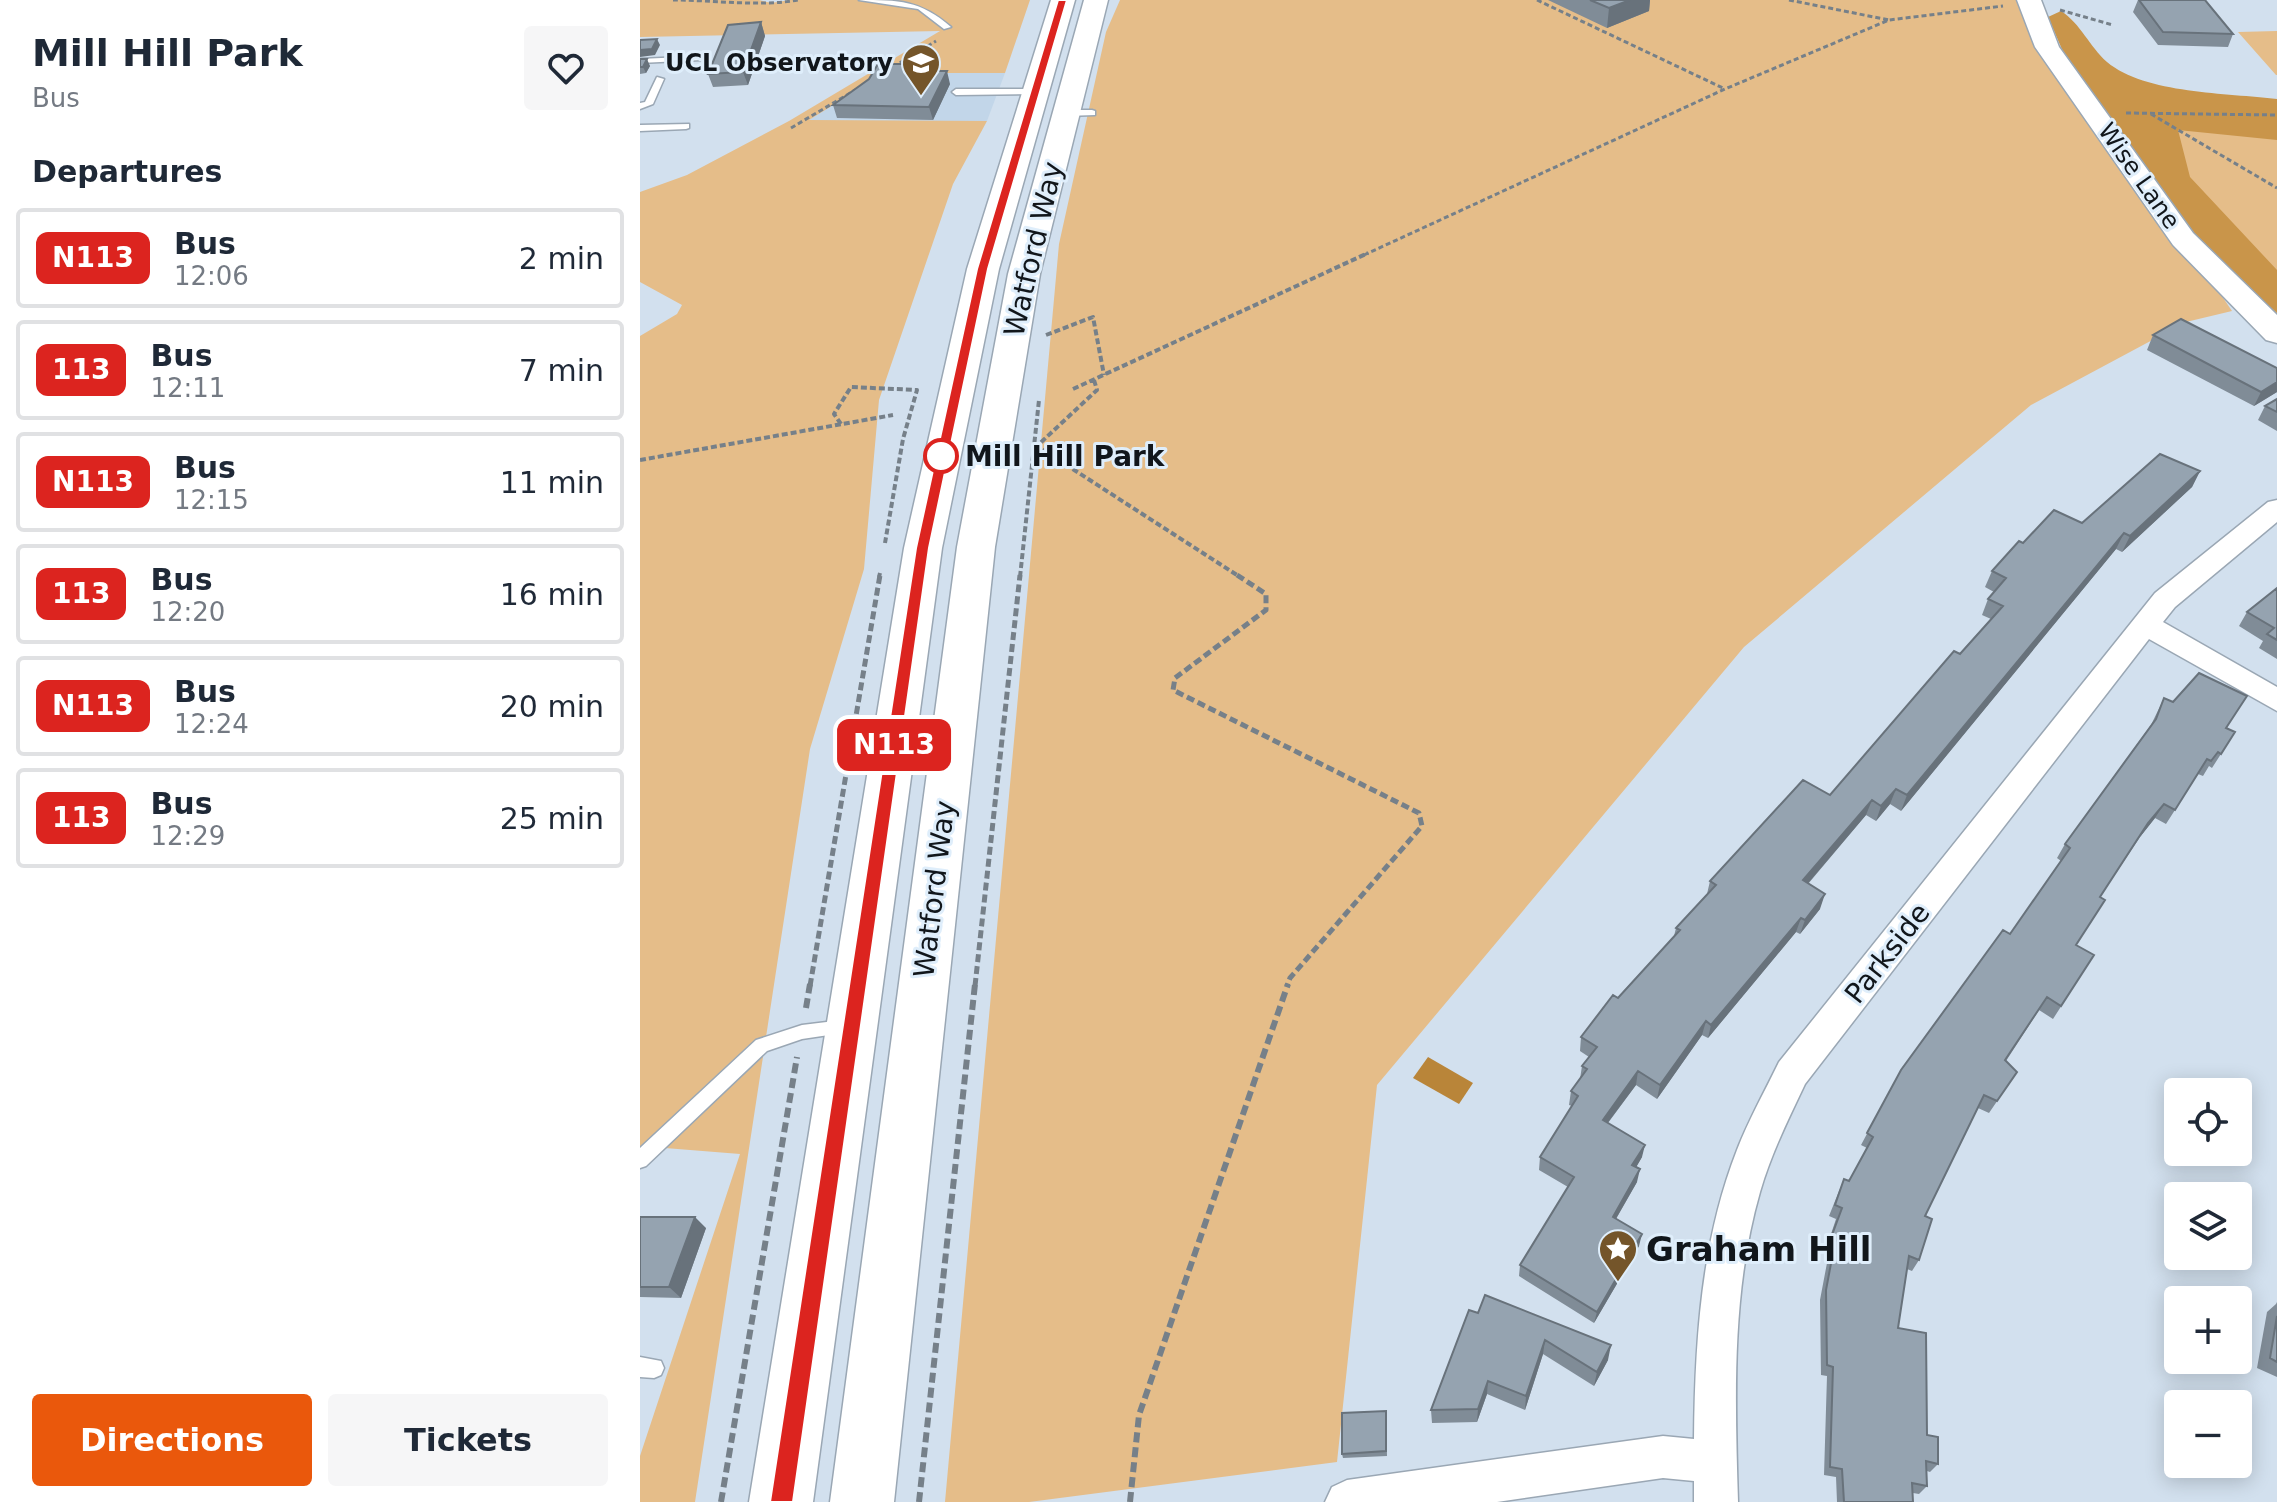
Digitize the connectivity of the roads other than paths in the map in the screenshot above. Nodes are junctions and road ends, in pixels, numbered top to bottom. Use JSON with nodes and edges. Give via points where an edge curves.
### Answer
{"nodes":[{"id":1,"x":863,"y":0,"type":"edge"},
{"id":2,"x":1063,"y":0,"type":"edge"},
{"id":3,"x":1096,"y":0,"type":"edge"},
{"id":4,"x":2029,"y":1,"type":"edge"},
{"id":5,"x":947,"y":27,"type":"road end"},
{"id":6,"x":701,"y":58,"type":"dead end"},
{"id":7,"x":640,"y":61,"type":"edge"},
{"id":8,"x":660,"y":79,"type":"dead end"},
{"id":9,"x":956,"y":92,"type":"dead end"},
{"id":10,"x":640,"y":106,"type":"edge"},
{"id":11,"x":1064,"y":106,"type":"junction"},
{"id":12,"x":686,"y":126,"type":"dead end"},
{"id":13,"x":640,"y":128,"type":"edge"},
{"id":14,"x":2277,"y":333,"type":"edge"},
{"id":15,"x":2277,"y":508,"type":"edge"},
{"id":16,"x":2145,"y":624,"type":"junction"},
{"id":17,"x":2277,"y":700,"type":"edge"},
{"id":18,"x":852,"y":1025,"type":"junction"},
{"id":19,"x":640,"y":1160,"type":"edge"},
{"id":20,"x":1716,"y":1482,"type":"edge"},
{"id":21,"x":781,"y":1502,"type":"edge"},
{"id":22,"x":862,"y":1502,"type":"edge"},
{"id":23,"x":1347,"y":1502,"type":"edge"}],
"edges":[{"from":1,"to":5,"type":"lane","via":[[920,7]]},
{"from":2,"to":11,"type":"highway","name":"Watford Way"},
{"from":3,"to":11,"type":"highway","name":"Watford Way"},
{"from":4,"to":14,"type":"street","name":"Wise Lane","via":[[2047,47],[2183,239]]},
{"from":6,"to":7,"type":"lane"},
{"from":8,"to":10,"type":"lane","via":[[649,104]]},
{"from":9,"to":11,"type":"lane"},
{"from":11,"to":18,"type":"highway","name":"Watford Way","via":[[983,269],[928,519]]},
{"from":11,"to":22,"type":"highway","name":"Watford Way","via":[[1024,274],[976,547]]},
{"from":12,"to":13,"type":"lane"},
{"from":15,"to":16,"type":"street","name":"Parkside","via":[[2165,600]]},
{"from":16,"to":17,"type":"street"},
{"from":16,"to":20,"type":"street","name":"Parkside","via":[[1792,1073],[1755,1152],[1733,1228],[1716,1337]]},
{"from":18,"to":19,"type":"lane","via":[[802,1032],[762,1045]]},
{"from":18,"to":21,"type":"highway","name":"Watford Way"},
{"from":20,"to":23,"type":"street","via":[[1663,1457]]}]}
